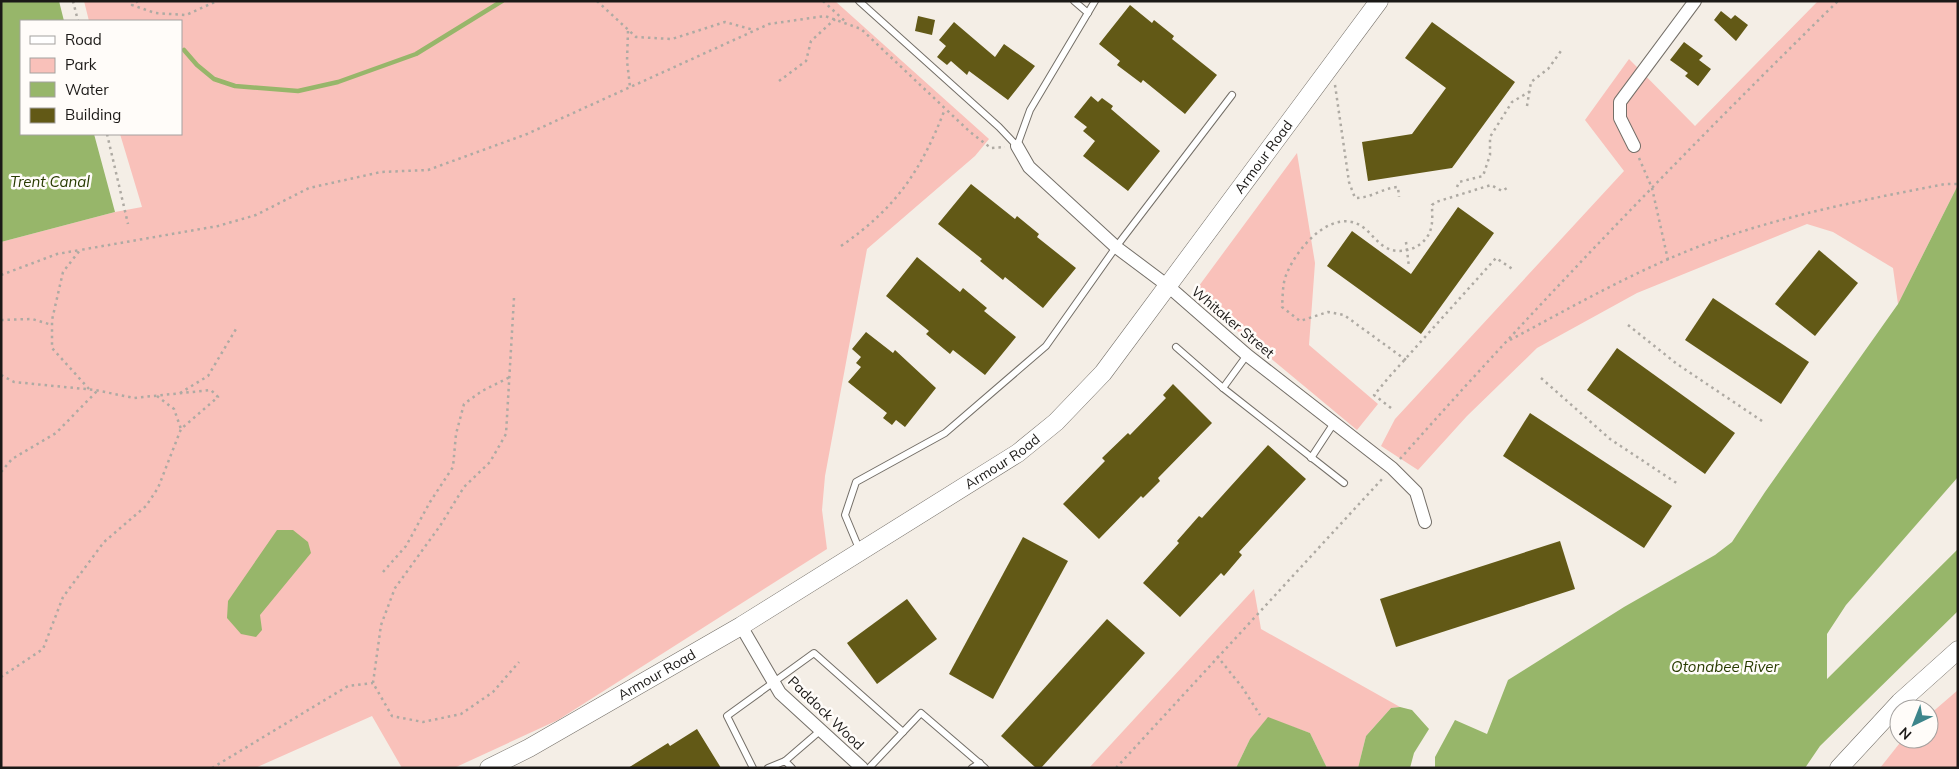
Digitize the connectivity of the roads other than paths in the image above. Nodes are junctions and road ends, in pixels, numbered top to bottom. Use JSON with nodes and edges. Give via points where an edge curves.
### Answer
{"nodes":[{"id":1,"x":859,"y":1,"type":"edge"},
{"id":2,"x":1074,"y":1,"type":"edge"},
{"id":3,"x":1095,"y":1,"type":"edge"},
{"id":4,"x":1379,"y":1,"type":"edge"},
{"id":5,"x":1695,"y":1,"type":"edge"},
{"id":6,"x":1088,"y":14,"type":"junction"},
{"id":7,"x":1232,"y":95,"type":"dead end"},
{"id":8,"x":1017,"y":146,"type":"junction"},
{"id":9,"x":1634,"y":146,"type":"road end"},
{"id":10,"x":1116,"y":247,"type":"junction"},
{"id":11,"x":1168,"y":286,"type":"junction"},
{"id":12,"x":1176,"y":347,"type":"dead end"},
{"id":13,"x":1247,"y":354,"type":"junction"},
{"id":14,"x":1223,"y":388,"type":"junction"},
{"id":15,"x":1334,"y":423,"type":"junction"},
{"id":16,"x":1311,"y":458,"type":"junction"},
{"id":17,"x":1344,"y":483,"type":"dead end"},
{"id":18,"x":1425,"y":522,"type":"dead end"},
{"id":19,"x":860,"y":551,"type":"junction"},
{"id":20,"x":740,"y":626,"type":"junction"},
{"id":21,"x":1958,"y":650,"type":"edge"},
{"id":22,"x":772,"y":681,"type":"junction"},
{"id":23,"x":820,"y":730,"type":"junction"},
{"id":24,"x":903,"y":732,"type":"junction"},
{"id":25,"x":785,"y":761,"type":"junction"},
{"id":26,"x":982,"y":766,"type":"edge"},
{"id":27,"x":489,"y":768,"type":"edge"},
{"id":28,"x":753,"y":768,"type":"edge"},
{"id":29,"x":768,"y":768,"type":"edge"},
{"id":30,"x":792,"y":768,"type":"edge"},
{"id":31,"x":862,"y":768,"type":"edge"},
{"id":32,"x":869,"y":768,"type":"edge"},
{"id":33,"x":972,"y":768,"type":"edge"},
{"id":34,"x":1839,"y":768,"type":"edge"}],
"edges":[{"from":1,"to":8,"type":"lane"},
{"from":2,"to":6,"type":"lane"},
{"from":3,"to":6,"type":"lane"},
{"from":4,"to":11,"type":"main road","name":"Armour Road"},
{"from":5,"to":9,"type":"street","via":[[1620,102],[1620,118]]},
{"from":6,"to":8,"type":"lane","via":[[1030,110]]},
{"from":7,"to":10,"type":"lane"},
{"from":8,"to":10,"type":"street","name":"Whitaker Street","via":[[1029,167]]},
{"from":10,"to":11,"type":"street","name":"Whitaker Street"},
{"from":10,"to":19,"type":"lane","via":[[1046,346],[945,433],[856,482],[845,515]]},
{"from":11,"to":13,"type":"street","name":"Whitaker Street"},
{"from":11,"to":19,"type":"main road","name":"Armour Road","via":[[1103,373],[1056,422],[1018,453]]},
{"from":12,"to":14,"type":"lane"},
{"from":13,"to":14,"type":"lane"},
{"from":13,"to":15,"type":"street","name":"Whitaker Street"},
{"from":14,"to":16,"type":"lane"},
{"from":15,"to":16,"type":"lane"},
{"from":15,"to":18,"type":"street","name":"Whitaker Street","via":[[1392,468],[1416,492]]},
{"from":16,"to":17,"type":"lane"},
{"from":19,"to":20,"type":"main road","name":"Armour Road"},
{"from":20,"to":22,"type":"street","name":"Paddock Wood"},
{"from":20,"to":27,"type":"main road","name":"Armour Road"},
{"from":21,"to":34,"type":"main road","via":[[1900,702]]},
{"from":22,"to":23,"type":"street","name":"Paddock Wood","via":[[780,693]]},
{"from":22,"to":24,"type":"lane","via":[[814,653]]},
{"from":22,"to":28,"type":"lane","via":[[727,716]]},
{"from":23,"to":25,"type":"lane"},
{"from":23,"to":31,"type":"street","name":"Paddock Wood"},
{"from":24,"to":26,"type":"lane","via":[[920,713]]},
{"from":24,"to":32,"type":"lane"},
{"from":25,"to":29,"type":"lane"},
{"from":25,"to":30,"type":"lane"},
{"from":26,"to":33,"type":"lane"}]}
